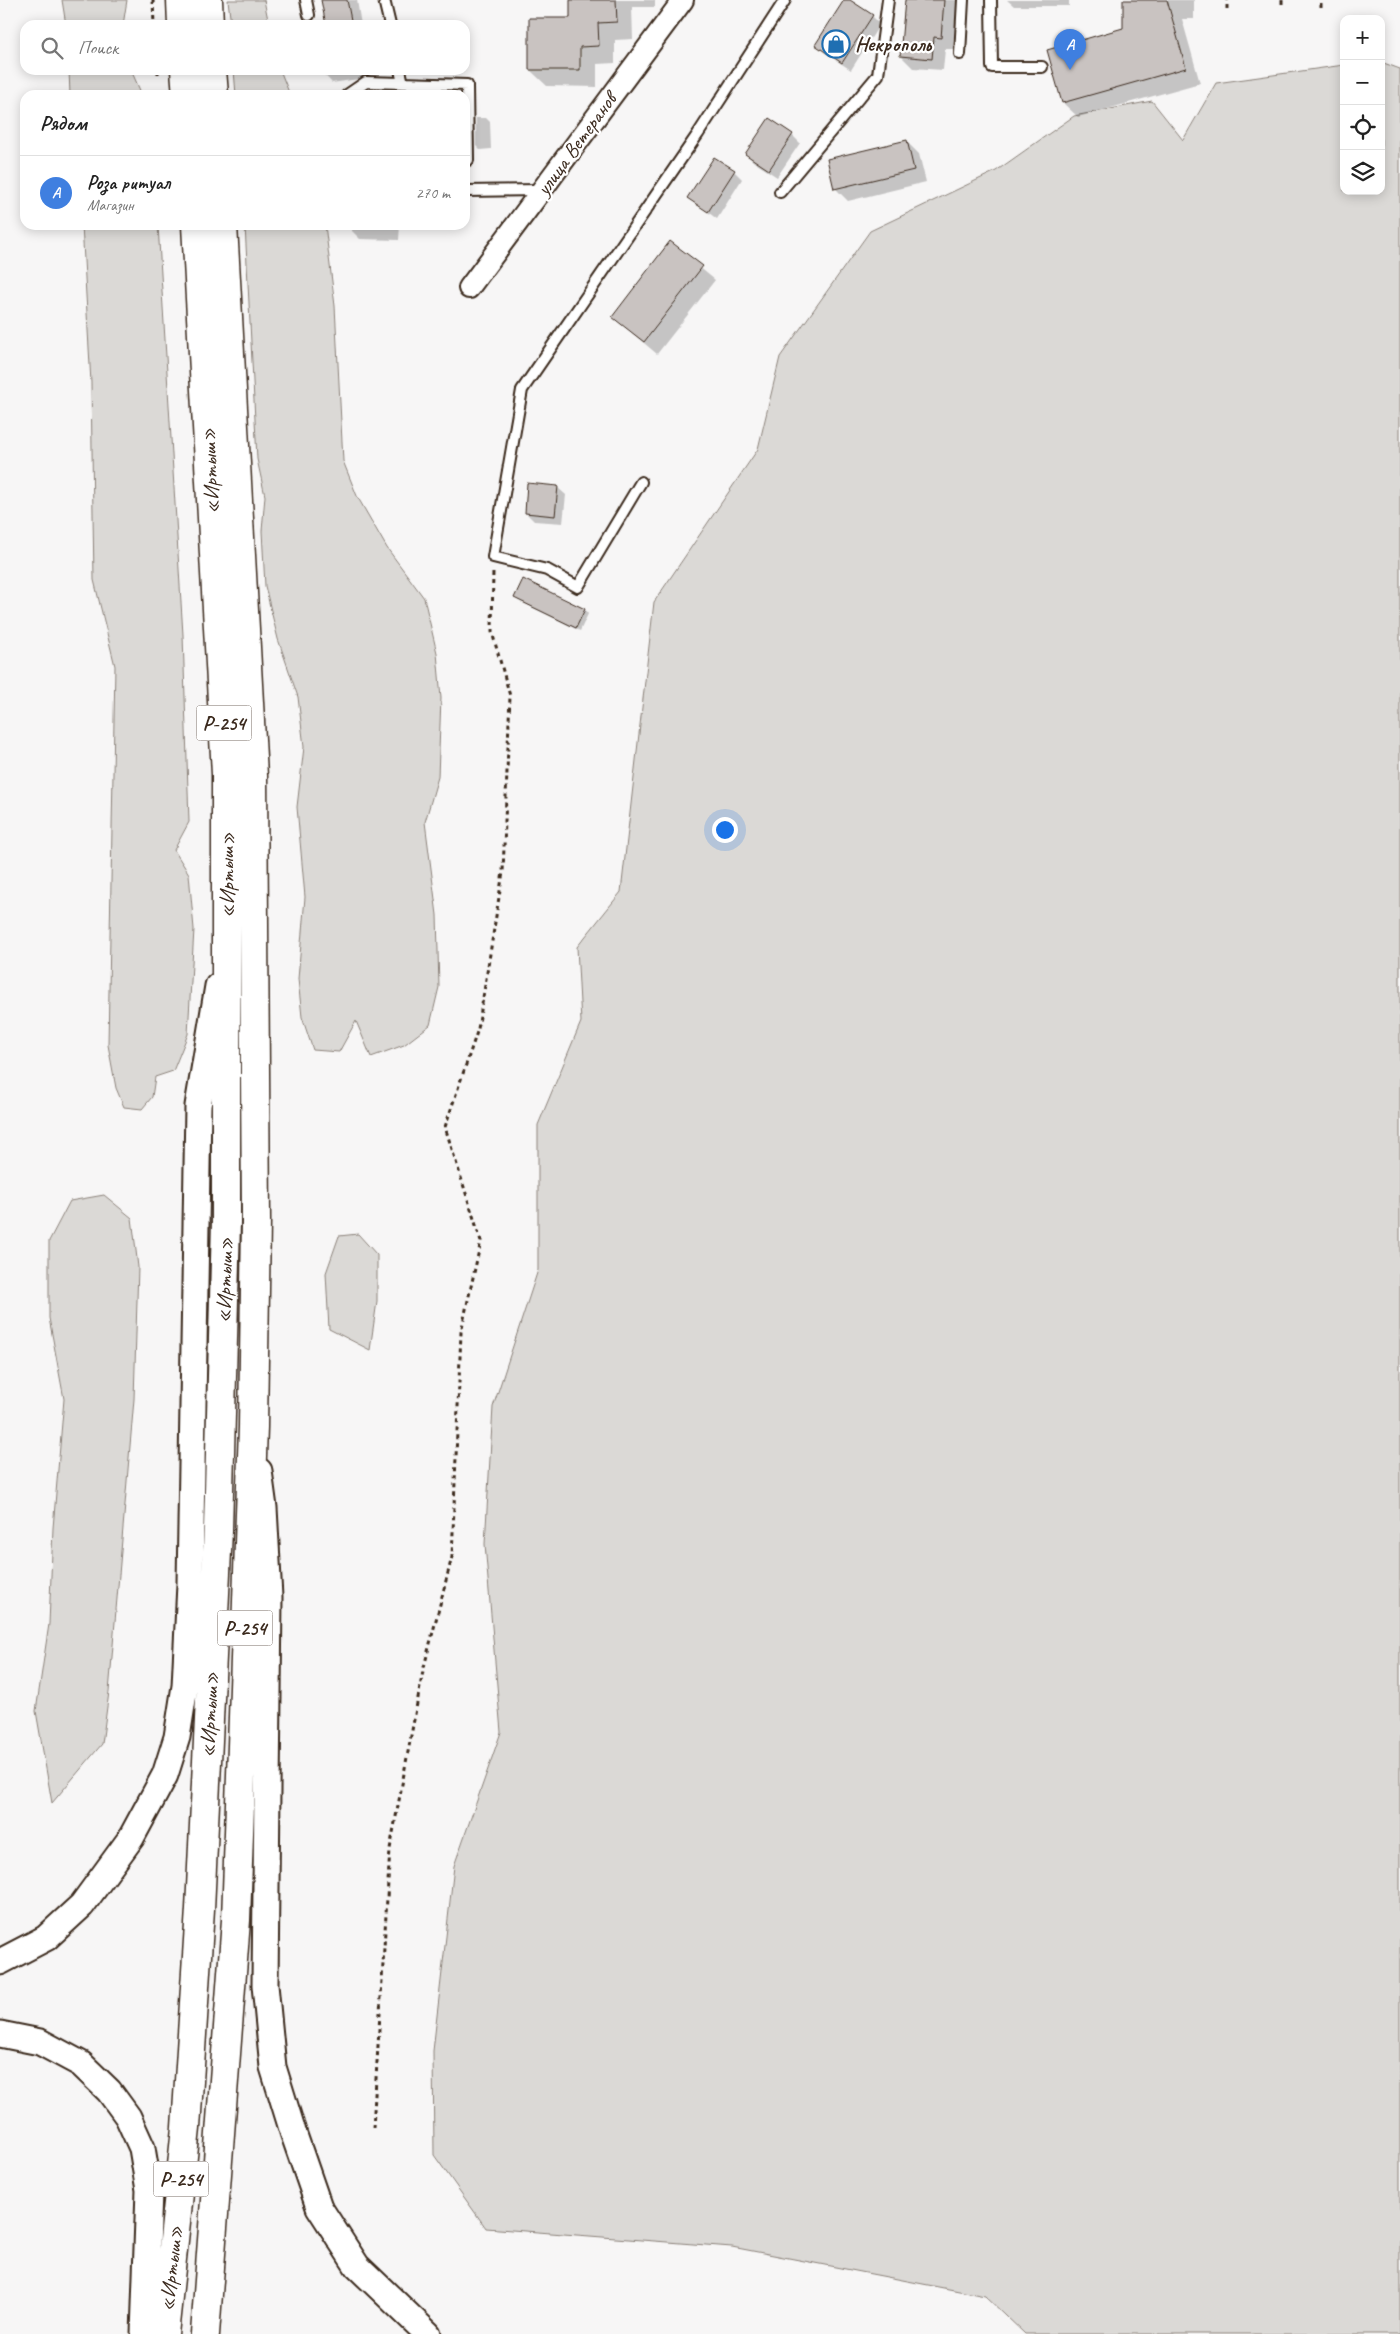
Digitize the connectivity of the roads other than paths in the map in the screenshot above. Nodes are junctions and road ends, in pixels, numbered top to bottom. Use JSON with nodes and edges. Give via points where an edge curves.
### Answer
{"nodes":[{"id":1,"x":181,"y":0,"type":"edge"},
{"id":2,"x":208,"y":0,"type":"edge"},
{"id":3,"x":306,"y":0,"type":"edge"},
{"id":4,"x":384,"y":0,"type":"edge"},
{"id":5,"x":683,"y":0,"type":"edge"},
{"id":6,"x":785,"y":0,"type":"edge"},
{"id":7,"x":888,"y":0,"type":"edge"},
{"id":8,"x":963,"y":0,"type":"edge"},
{"id":9,"x":991,"y":0,"type":"edge"},
{"id":10,"x":309,"y":15,"type":"dead end"},
{"id":11,"x":182,"y":20,"type":"edge"},
{"id":12,"x":209,"y":20,"type":"edge"},
{"id":13,"x":389,"y":20,"type":"edge"},
{"id":14,"x":960,"y":54,"type":"dead end"},
{"id":15,"x":1042,"y":67,"type":"dead end"},
{"id":16,"x":186,"y":75,"type":"edge"},
{"id":17,"x":212,"y":75,"type":"edge"},
{"id":18,"x":401,"y":75,"type":"edge"},
{"id":19,"x":403,"y":82,"type":"junction"},
{"id":20,"x":187,"y":90,"type":"edge"},
{"id":21,"x":214,"y":90,"type":"edge"},
{"id":22,"x":355,"y":90,"type":"edge"},
{"id":23,"x":467,"y":90,"type":"edge"},
{"id":24,"x":543,"y":190,"type":"junction"},
{"id":25,"x":470,"y":191,"type":"edge"},
{"id":26,"x":780,"y":192,"type":"dead end"},
{"id":27,"x":196,"y":230,"type":"edge"},
{"id":28,"x":223,"y":230,"type":"edge"},
{"id":29,"x":469,"y":288,"type":"dead end"},
{"id":30,"x":641,"y":482,"type":"dead end"},
{"id":31,"x":227,"y":942,"type":"junction"},
{"id":32,"x":253,"y":1427,"type":"junction"},
{"id":33,"x":0,"y":1962,"type":"edge"},
{"id":34,"x":0,"y":2034,"type":"edge"},
{"id":35,"x":144,"y":2334,"type":"edge"},
{"id":36,"x":164,"y":2334,"type":"edge"},
{"id":37,"x":205,"y":2334,"type":"edge"},
{"id":38,"x":428,"y":2334,"type":"edge"}],
"edges":[{"from":1,"to":11,"type":"highway"},
{"from":2,"to":12,"type":"highway"},
{"from":3,"to":10,"type":"lane"},
{"from":4,"to":13,"type":"lane"},
{"from":5,"to":24,"type":"street","name":"улица Ветеранов"},
{"from":6,"to":30,"type":"lane","via":[[698,134],[522,390],[493,557],[547,570],[578,587]]},
{"from":7,"to":26,"type":"lane","via":[[878,75]]},
{"from":8,"to":14,"type":"lane"},
{"from":9,"to":15,"type":"lane","via":[[992,67]]},
{"from":16,"to":20,"type":"highway"},
{"from":17,"to":21,"type":"highway"},
{"from":18,"to":19,"type":"lane"},
{"from":19,"to":22,"type":"lane","via":[[366,82]]},
{"from":19,"to":23,"type":"lane","via":[[467,85]]},
{"from":24,"to":25,"type":"lane"},
{"from":24,"to":29,"type":"street","name":"улица Ветеранов"},
{"from":27,"to":31,"type":"highway","name":"«Иртыш»","number":"Р-254","via":[[226,774]]},
{"from":28,"to":32,"type":"highway","name":"«Иртыш»","number":"Р-254","via":[[253,776],[256,1220]]},
{"from":31,"to":33,"type":"street","via":[[198,1106],[190,1584],[185,1686],[177,1737],[164,1775],[131,1838],[82,1905],[46,1938]]},
{"from":31,"to":36,"type":"highway","name":"«Иртыш»","number":"Р-254","via":[[226,1222],[218,1530],[186,2128]]},
{"from":32,"to":37,"type":"highway","name":"«Иртыш»","number":"Р-254","via":[[236,1920]]},
{"from":32,"to":38,"type":"street","via":[[264,1508],[269,1597],[265,1985],[273,2067],[319,2207],[357,2266]]},
{"from":34,"to":35,"type":"street","via":[[40,2042],[80,2064],[109,2091],[128,2117],[142,2148],[149,2190]]}]}
